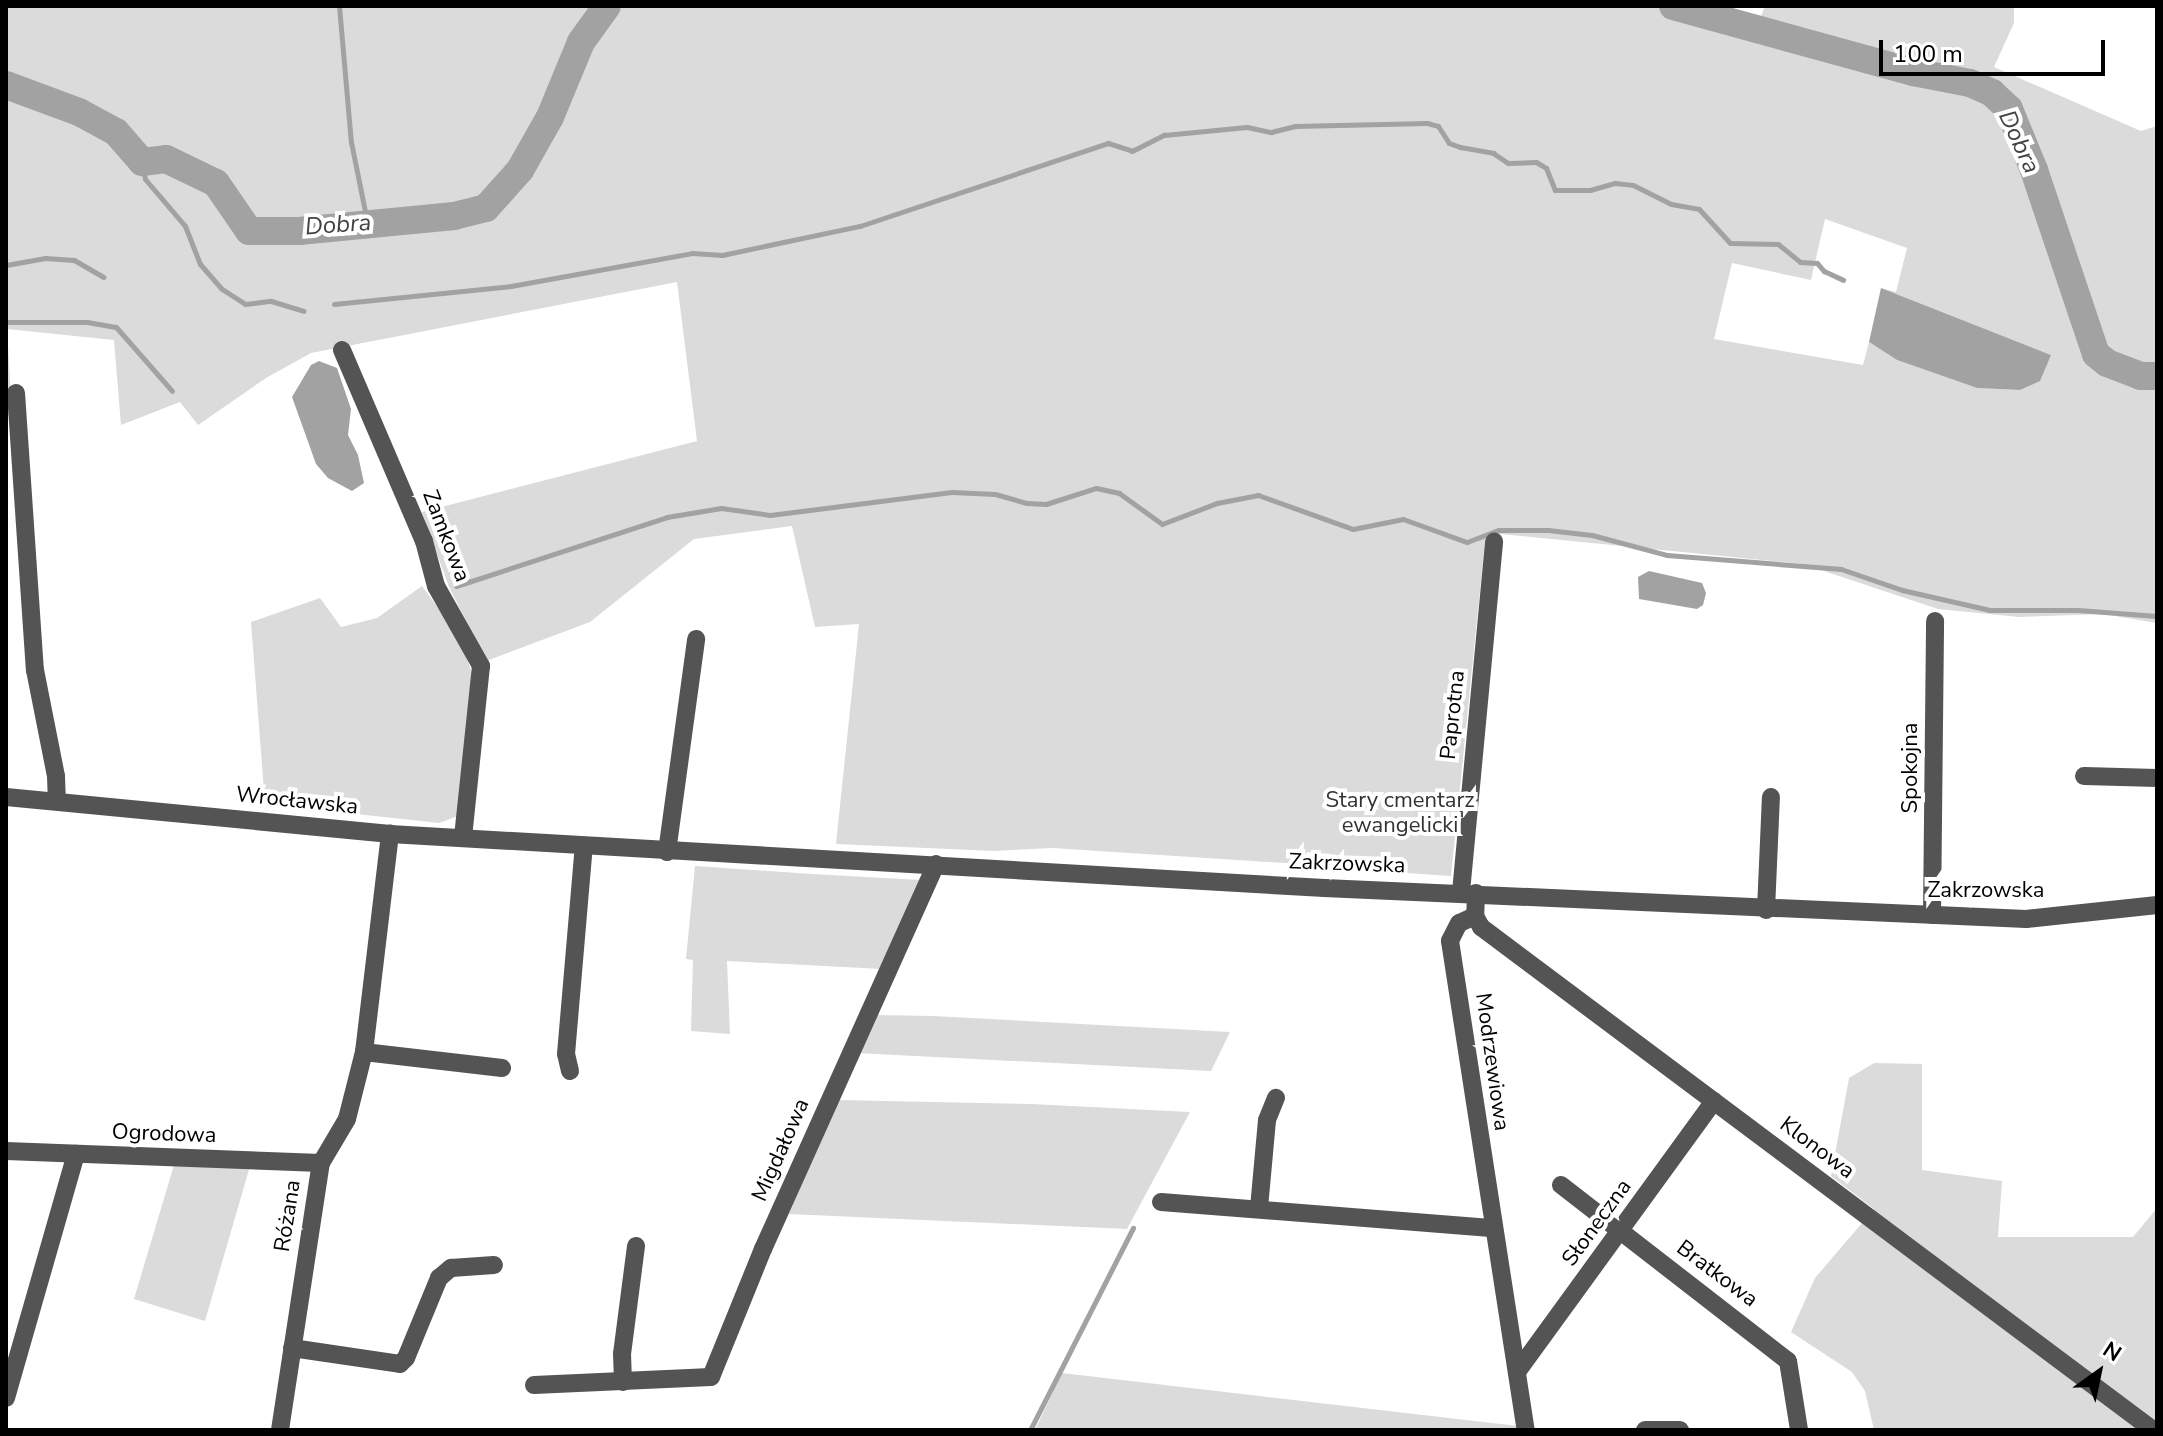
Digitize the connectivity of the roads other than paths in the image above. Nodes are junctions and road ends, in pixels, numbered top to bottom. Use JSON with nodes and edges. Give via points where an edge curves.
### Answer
{"nodes":[{"id":1,"x":342,"y":350,"type":"dead end"},
{"id":2,"x":16,"y":393,"type":"dead end"},
{"id":3,"x":1494,"y":542,"type":"dead end"},
{"id":4,"x":1935,"y":621,"type":"dead end"},
{"id":5,"x":696,"y":639,"type":"dead end"},
{"id":6,"x":2084,"y":776,"type":"dead end"},
{"id":7,"x":2157,"y":778,"type":"edge"},
{"id":8,"x":6,"y":797,"type":"edge"},
{"id":9,"x":1771,"y":797,"type":"dead end"},
{"id":10,"x":57,"y":800,"type":"junction"},
{"id":11,"x":390,"y":834,"type":"junction"},
{"id":12,"x":463,"y":838,"type":"junction"},
{"id":13,"x":584,"y":846,"type":"junction"},
{"id":14,"x":667,"y":852,"type":"junction"},
{"id":15,"x":931,"y":863,"type":"junction"},
{"id":16,"x":1468,"y":892,"type":"junction"},
{"id":17,"x":2157,"y":905,"type":"edge"},
{"id":18,"x":1766,"y":910,"type":"junction"},
{"id":19,"x":1932,"y":915,"type":"junction"},
{"id":20,"x":1475,"y":916,"type":"junction"},
{"id":21,"x":364,"y":1052,"type":"junction"},
{"id":22,"x":502,"y":1068,"type":"dead end"},
{"id":23,"x":570,"y":1071,"type":"dead end"},
{"id":24,"x":1276,"y":1098,"type":"dead end"},
{"id":25,"x":1714,"y":1101,"type":"junction"},
{"id":26,"x":6,"y":1151,"type":"edge"},
{"id":27,"x":76,"y":1154,"type":"junction"},
{"id":28,"x":321,"y":1163,"type":"junction"},
{"id":29,"x":1561,"y":1185,"type":"dead end"},
{"id":30,"x":1161,"y":1202,"type":"dead end"},
{"id":31,"x":1259,"y":1208,"type":"junction"},
{"id":32,"x":1494,"y":1228,"type":"junction"},
{"id":33,"x":1621,"y":1232,"type":"junction"},
{"id":34,"x":636,"y":1246,"type":"dead end"},
{"id":35,"x":494,"y":1265,"type":"dead end"},
{"id":36,"x":292,"y":1348,"type":"junction"},
{"id":37,"x":1517,"y":1372,"type":"junction"},
{"id":38,"x":623,"y":1382,"type":"junction"},
{"id":39,"x":534,"y":1385,"type":"dead end"},
{"id":40,"x":6,"y":1398,"type":"edge"},
{"id":41,"x":280,"y":1430,"type":"edge"},
{"id":42,"x":1526,"y":1430,"type":"edge"},
{"id":43,"x":1645,"y":1430,"type":"edge"},
{"id":44,"x":1680,"y":1430,"type":"edge"},
{"id":45,"x":1799,"y":1430,"type":"edge"},
{"id":46,"x":2153,"y":1430,"type":"edge"}],
"edges":[{"from":1,"to":12,"type":"street","name":"Zamkowa","via":[[419,528],[436,586],[481,666]]},
{"from":2,"to":10,"type":"street","via":[[35,670]]},
{"from":3,"to":16,"type":"street","name":"Paprotna"},
{"from":4,"to":19,"type":"street","name":"Spokojna"},
{"from":5,"to":14,"type":"street"},
{"from":6,"to":7,"type":"street"},
{"from":8,"to":10,"type":"street","name":"Wrocławska"},
{"from":9,"to":18,"type":"street"},
{"from":10,"to":11,"type":"street","name":"Wrocławska"},
{"from":11,"to":12,"type":"street","name":"Wrocławska"},
{"from":11,"to":21,"type":"street","name":"Różana"},
{"from":12,"to":13,"type":"street","name":"Wrocławska"},
{"from":13,"to":14,"type":"street","name":"Wrocławska"},
{"from":13,"to":23,"type":"street","via":[[566,1054]]},
{"from":14,"to":15,"type":"street","name":"Wrocławska"},
{"from":15,"to":16,"type":"street","name":"Zakrzowska"},
{"from":15,"to":38,"type":"street","name":"Migdałowa","via":[[711,1377]]},
{"from":16,"to":18,"type":"street","name":"Zakrzowska"},
{"from":16,"to":20,"type":"street"},
{"from":17,"to":19,"type":"street","name":"Zakrzowska","via":[[2026,919]]},
{"from":18,"to":19,"type":"street","name":"Zakrzowska"},
{"from":20,"to":25,"type":"street","name":"Klonowa","via":[[1481,927]]},
{"from":20,"to":32,"type":"street","name":"Modrzewiowa","via":[[1459,923],[1450,941]]},
{"from":21,"to":22,"type":"street"},
{"from":21,"to":28,"type":"street","name":"Różana","via":[[347,1119]]},
{"from":24,"to":31,"type":"street","via":[[1267,1120]]},
{"from":25,"to":33,"type":"street","name":"Słoneczna"},
{"from":25,"to":46,"type":"street","name":"Klonowa"},
{"from":26,"to":27,"type":"street","name":"Ogrodowa"},
{"from":27,"to":28,"type":"street","name":"Ogrodowa"},
{"from":27,"to":40,"type":"street"},
{"from":28,"to":36,"type":"street","name":"Różana"},
{"from":29,"to":33,"type":"street","name":"Bratkowa"},
{"from":30,"to":31,"type":"street"},
{"from":31,"to":32,"type":"street"},
{"from":32,"to":37,"type":"street","name":"Modrzewiowa"},
{"from":33,"to":37,"type":"street","name":"Słoneczna"},
{"from":33,"to":45,"type":"street","name":"Bratkowa","via":[[1788,1361]]},
{"from":34,"to":38,"type":"street"},
{"from":35,"to":36,"type":"street","via":[[451,1268],[439,1278],[400,1364]]},
{"from":36,"to":41,"type":"street","name":"Różana"},
{"from":37,"to":42,"type":"street","name":"Modrzewiowa"},
{"from":38,"to":39,"type":"street","name":"Migdałowa"},
{"from":43,"to":44,"type":"street"}]}
